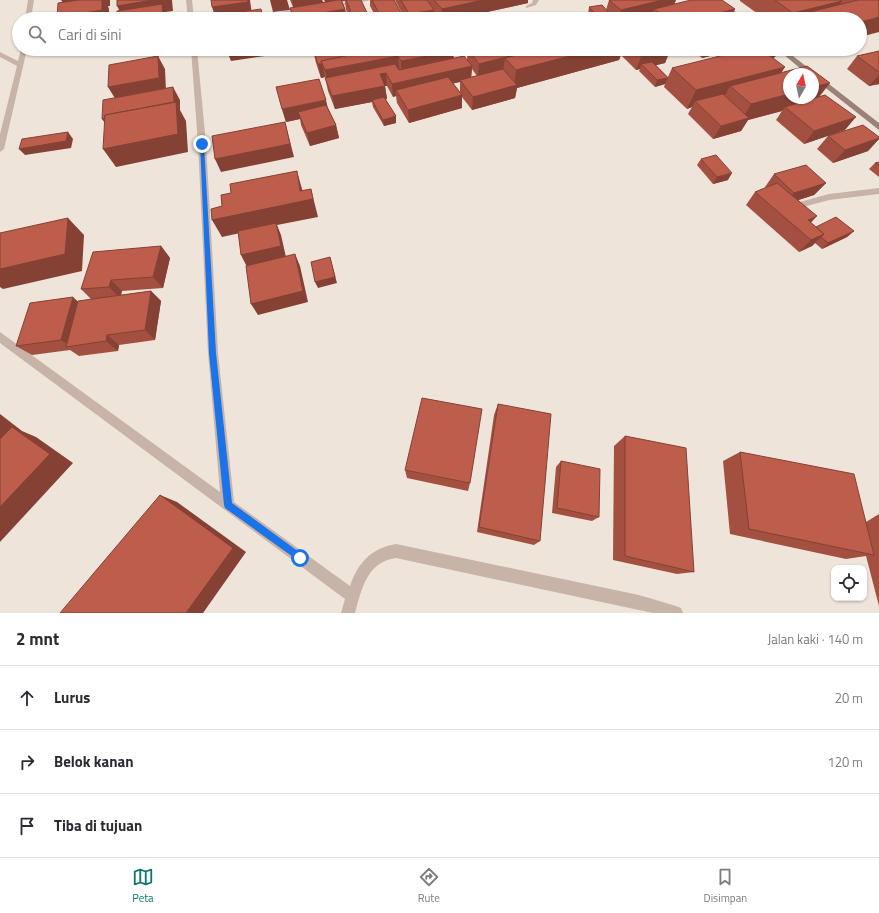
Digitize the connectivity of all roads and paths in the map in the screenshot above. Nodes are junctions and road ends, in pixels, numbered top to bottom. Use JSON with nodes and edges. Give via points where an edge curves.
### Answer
{"nodes":[{"id":1,"x":31,"y":0,"type":"edge"},
{"id":2,"x":189,"y":0,"type":"edge"},
{"id":3,"x":369,"y":0,"type":"edge"},
{"id":4,"x":536,"y":0,"type":"edge"},
{"id":5,"x":717,"y":0,"type":"edge"},
{"id":6,"x":528,"y":6,"type":"dead end"},
{"id":7,"x":323,"y":7,"type":"edge"},
{"id":8,"x":316,"y":8,"type":"edge"},
{"id":9,"x":29,"y":12,"type":"edge"},
{"id":10,"x":190,"y":12,"type":"edge"},
{"id":11,"x":291,"y":12,"type":"edge"},
{"id":12,"x":733,"y":12,"type":"edge"},
{"id":13,"x":0,"y":54,"type":"edge"},
{"id":14,"x":23,"y":56,"type":"edge"},
{"id":15,"x":195,"y":56,"type":"edge"},
{"id":16,"x":789,"y":56,"type":"edge"},
{"id":17,"x":21,"y":65,"type":"junction"},
{"id":18,"x":803,"y":68,"type":"edge"},
{"id":19,"x":819,"y":80,"type":"edge"},
{"id":20,"x":879,"y":127,"type":"edge"},
{"id":21,"x":0,"y":149,"type":"edge"},
{"id":22,"x":879,"y":191,"type":"edge"},
{"id":23,"x":792,"y":207,"type":"edge"},
{"id":24,"x":0,"y":337,"type":"edge"},
{"id":25,"x":228,"y":505,"type":"junction"},
{"id":26,"x":352,"y":596,"type":"junction"},
{"id":27,"x":348,"y":613,"type":"edge"},
{"id":28,"x":676,"y":613,"type":"edge"}],
"edges":[{"from":1,"to":9,"type":"street"},
{"from":2,"to":10,"type":"street"},
{"from":3,"to":7,"type":"street"},
{"from":4,"to":6,"type":"street"},
{"from":5,"to":12,"type":"main road"},
{"from":8,"to":11,"type":"street"},
{"from":13,"to":17,"type":"street"},
{"from":14,"to":17,"type":"street"},
{"from":15,"to":25,"type":"street","via":[[213,353]]},
{"from":16,"to":18,"type":"main road"},
{"from":17,"to":21,"type":"street"},
{"from":19,"to":20,"type":"main road"},
{"from":22,"to":23,"type":"street","via":[[829,197]]},
{"from":24,"to":25,"type":"street"},
{"from":25,"to":26,"type":"street"},
{"from":26,"to":27,"type":"street"},
{"from":26,"to":28,"type":"street","via":[[360,574],[369,563],[378,554],[396,551],[639,602]]}]}
